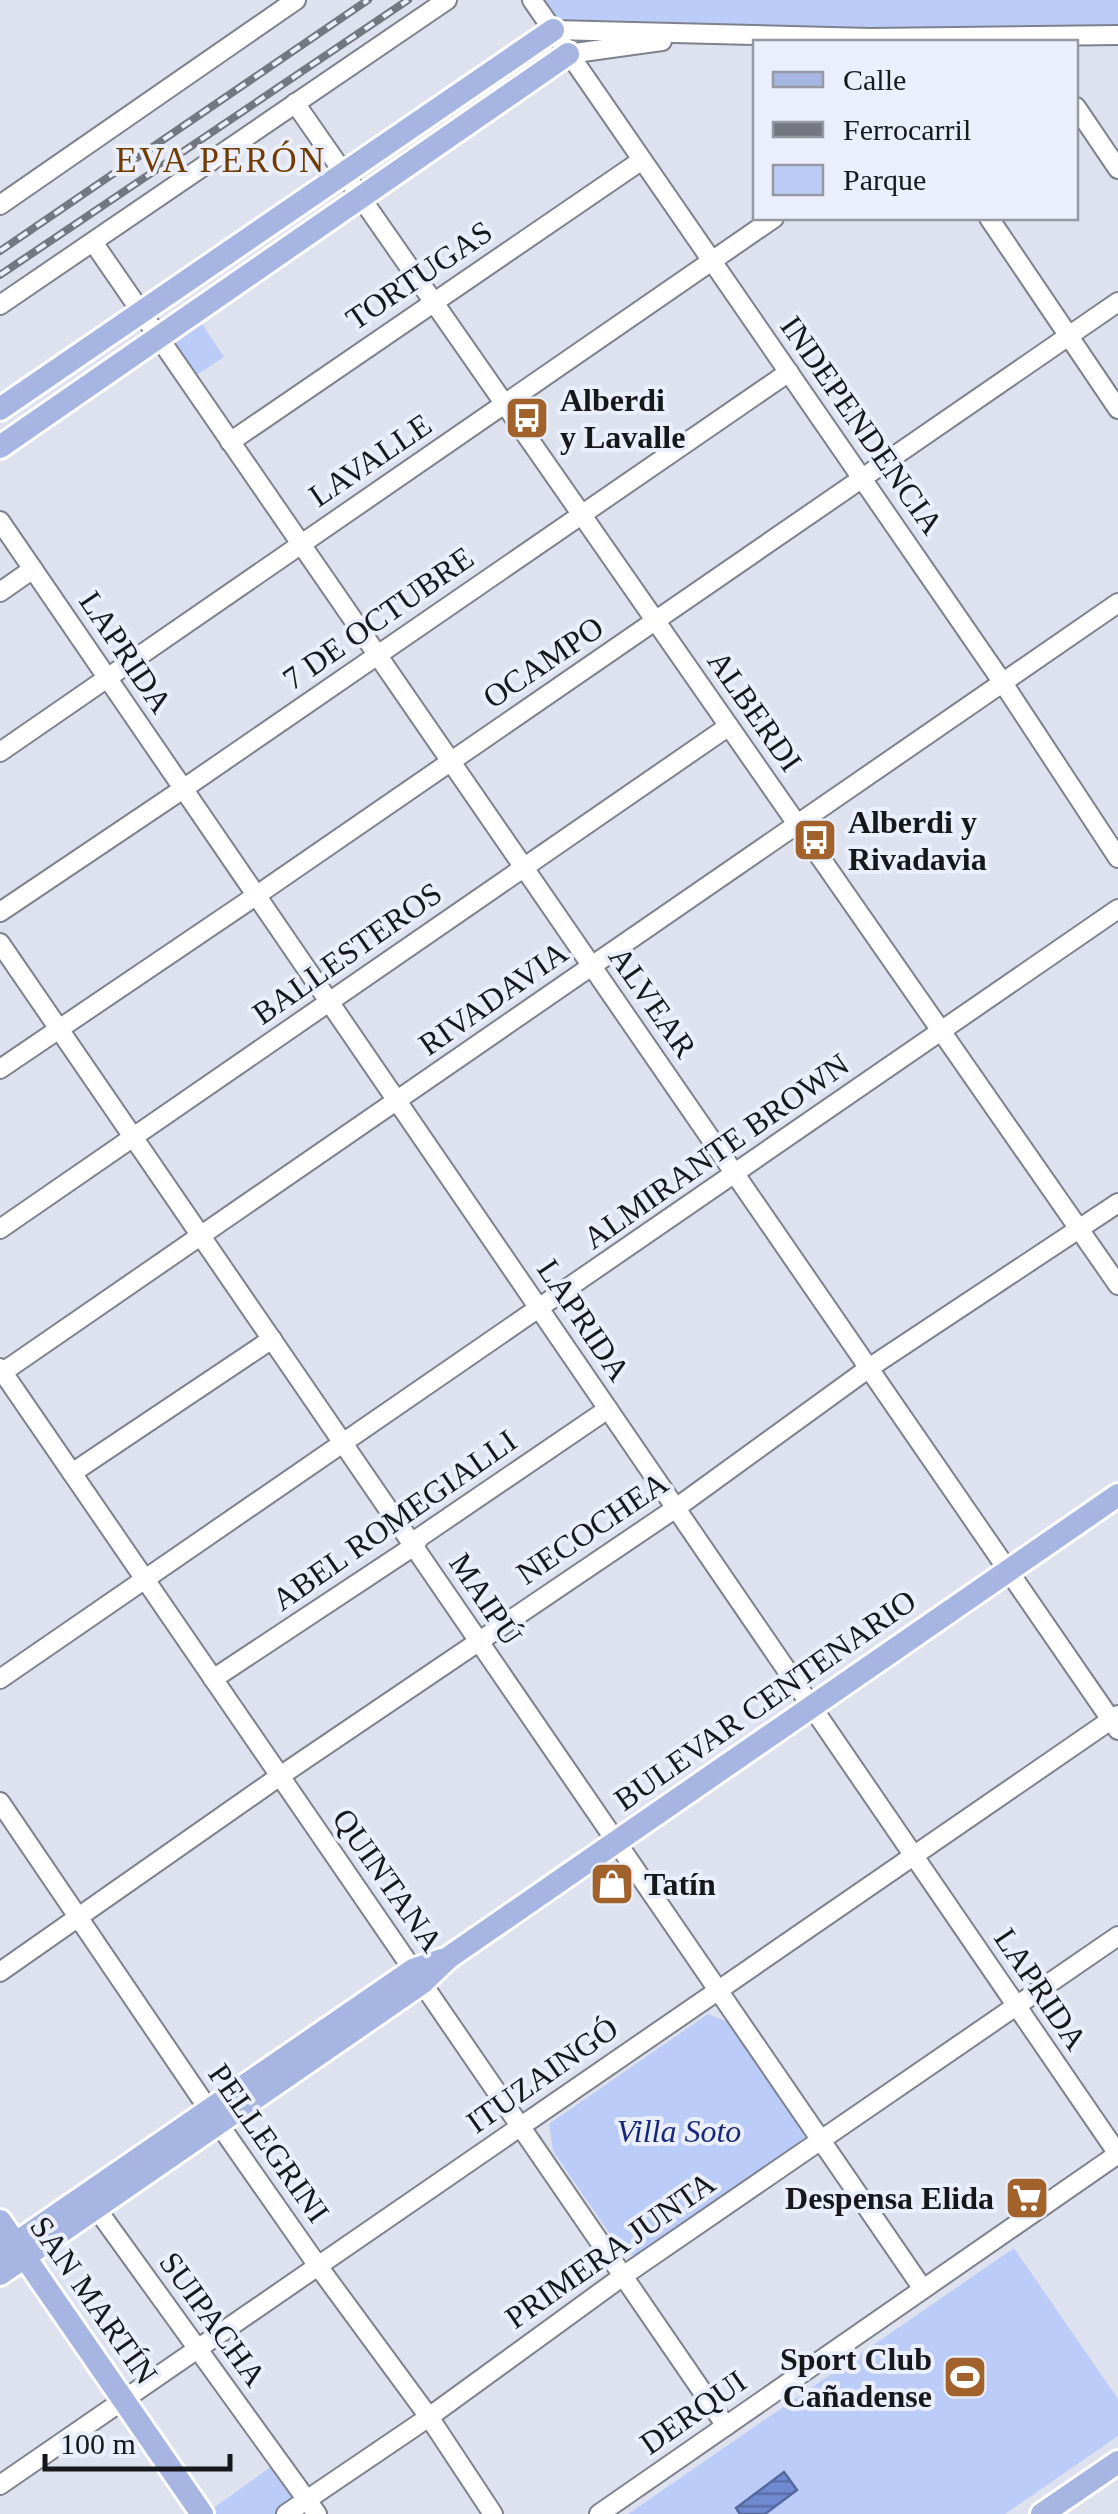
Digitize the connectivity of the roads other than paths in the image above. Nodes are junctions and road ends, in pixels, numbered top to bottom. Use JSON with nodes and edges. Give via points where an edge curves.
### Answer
{"nodes":[{"id":1,"x":296,"y":0,"type":"edge"},
{"id":2,"x":447,"y":0,"type":"edge"},
{"id":3,"x":532,"y":0,"type":"edge"},
{"id":4,"x":552,"y":29,"type":"junction"},
{"id":5,"x":712,"y":34,"type":"junction"},
{"id":6,"x":1118,"y":34,"type":"edge"},
{"id":7,"x":872,"y":40,"type":"edge"},
{"id":8,"x":1029,"y":40,"type":"edge"},
{"id":9,"x":568,"y":54,"type":"junction"},
{"id":10,"x":294,"y":103,"type":"junction"},
{"id":11,"x":1078,"y":110,"type":"edge"},
{"id":12,"x":642,"y":160,"type":"junction"},
{"id":13,"x":1118,"y":168,"type":"edge"},
{"id":14,"x":343,"y":172,"type":"junction"},
{"id":15,"x":360,"y":198,"type":"junction"},
{"id":16,"x":0,"y":206,"type":"edge"},
{"id":17,"x":771,"y":220,"type":"edge"},
{"id":18,"x":989,"y":220,"type":"edge"},
{"id":19,"x":93,"y":242,"type":"junction"},
{"id":20,"x":711,"y":260,"type":"junction"},
{"id":21,"x":434,"y":301,"type":"junction"},
{"id":22,"x":1118,"y":302,"type":"edge"},
{"id":23,"x":0,"y":305,"type":"edge"},
{"id":24,"x":140,"y":310,"type":"junction"},
{"id":25,"x":1069,"y":336,"type":"junction"},
{"id":26,"x":159,"y":337,"type":"junction"},
{"id":27,"x":788,"y":372,"type":"junction"},
{"id":28,"x":504,"y":404,"type":"junction"},
{"id":29,"x":0,"y":408,"type":"edge"},
{"id":30,"x":1118,"y":409,"type":"edge"},
{"id":31,"x":230,"y":442,"type":"junction"},
{"id":32,"x":0,"y":447,"type":"edge"},
{"id":33,"x":862,"y":478,"type":"junction"},
{"id":34,"x":581,"y":514,"type":"junction"},
{"id":35,"x":0,"y":521,"type":"edge"},
{"id":36,"x":301,"y":544,"type":"junction"},
{"id":37,"x":33,"y":569,"type":"junction"},
{"id":38,"x":0,"y":592,"type":"edge"},
{"id":39,"x":1118,"y":604,"type":"edge"},
{"id":40,"x":656,"y":622,"type":"junction"},
{"id":41,"x":377,"y":654,"type":"junction"},
{"id":42,"x":108,"y":679,"type":"junction"},
{"id":43,"x":1004,"y":682,"type":"junction"},
{"id":44,"x":729,"y":726,"type":"junction"},
{"id":45,"x":0,"y":752,"type":"edge"},
{"id":46,"x":450,"y":760,"type":"junction"},
{"id":47,"x":184,"y":789,"type":"junction"},
{"id":48,"x":798,"y":825,"type":"junction"},
{"id":49,"x":1118,"y":858,"type":"edge"},
{"id":50,"x":524,"y":868,"type":"junction"},
{"id":51,"x":256,"y":896,"type":"junction"},
{"id":52,"x":1118,"y":910,"type":"edge"},
{"id":53,"x":0,"y":912,"type":"edge"},
{"id":54,"x":0,"y":943,"type":"edge"},
{"id":55,"x":592,"y":966,"type":"junction"},
{"id":56,"x":329,"y":1002,"type":"junction"},
{"id":57,"x":59,"y":1028,"type":"junction"},
{"id":58,"x":942,"y":1032,"type":"junction"},
{"id":59,"x":0,"y":1069,"type":"edge"},
{"id":60,"x":397,"y":1100,"type":"junction"},
{"id":61,"x":133,"y":1137,"type":"junction"},
{"id":62,"x":735,"y":1174,"type":"junction"},
{"id":63,"x":1118,"y":1202,"type":"edge"},
{"id":64,"x":0,"y":1229,"type":"edge"},
{"id":65,"x":1079,"y":1230,"type":"junction"},
{"id":66,"x":201,"y":1236,"type":"junction"},
{"id":67,"x":1118,"y":1286,"type":"edge"},
{"id":68,"x":540,"y":1309,"type":"junction"},
{"id":69,"x":272,"y":1339,"type":"junction"},
{"id":70,"x":869,"y":1368,"type":"junction"},
{"id":71,"x":1,"y":1372,"type":"edge"},
{"id":72,"x":608,"y":1409,"type":"junction"},
{"id":73,"x":343,"y":1444,"type":"junction"},
{"id":74,"x":72,"y":1473,"type":"junction"},
{"id":75,"x":1118,"y":1495,"type":"edge"},
{"id":76,"x":676,"y":1508,"type":"junction"},
{"id":77,"x":414,"y":1546,"type":"junction"},
{"id":78,"x":1008,"y":1571,"type":"junction"},
{"id":79,"x":145,"y":1580,"type":"junction"},
{"id":80,"x":478,"y":1641,"type":"junction"},
{"id":81,"x":213,"y":1678,"type":"junction"},
{"id":82,"x":0,"y":1679,"type":"edge"},
{"id":83,"x":812,"y":1707,"type":"junction"},
{"id":84,"x":1116,"y":1722,"type":"edge"},
{"id":85,"x":280,"y":1776,"type":"junction"},
{"id":86,"x":0,"y":1802,"type":"edge"},
{"id":87,"x":616,"y":1842,"type":"junction"},
{"id":88,"x":914,"y":1856,"type":"junction"},
{"id":89,"x":78,"y":1917,"type":"junction"},
{"id":90,"x":1118,"y":1936,"type":"edge"},
{"id":91,"x":0,"y":1972,"type":"edge"},
{"id":92,"x":418,"y":1977,"type":"junction"},
{"id":93,"x":718,"y":1990,"type":"junction"},
{"id":94,"x":1017,"y":2007,"type":"junction"},
{"id":95,"x":214,"y":2117,"type":"junction"},
{"id":96,"x":520,"y":2126,"type":"junction"},
{"id":97,"x":820,"y":2139,"type":"junction"},
{"id":98,"x":1118,"y":2154,"type":"edge"},
{"id":99,"x":96,"y":2208,"type":"junction"},
{"id":100,"x":0,"y":2221,"type":"edge"},
{"id":101,"x":13,"y":2251,"type":"edge"},
{"id":102,"x":318,"y":2266,"type":"junction"},
{"id":103,"x":0,"y":2274,"type":"edge"},
{"id":104,"x":623,"y":2276,"type":"junction"},
{"id":105,"x":924,"y":2290,"type":"junction"},
{"id":106,"x":198,"y":2348,"type":"junction"},
{"id":107,"x":123,"y":2400,"type":"junction"},
{"id":108,"x":428,"y":2417,"type":"junction"},
{"id":109,"x":726,"y":2426,"type":"junction"},
{"id":110,"x":1118,"y":2462,"type":"edge"},
{"id":111,"x":0,"y":2485,"type":"edge"},
{"id":112,"x":312,"y":2507,"type":"edge"},
{"id":113,"x":202,"y":2514,"type":"edge"},
{"id":114,"x":286,"y":2514,"type":"edge"},
{"id":115,"x":493,"y":2514,"type":"edge"},
{"id":116,"x":599,"y":2514,"type":"edge"},
{"id":117,"x":1042,"y":2514,"type":"edge"}],
"edges":[{"from":1,"to":16,"type":"street"},
{"from":2,"to":10,"type":"street"},
{"from":3,"to":4,"type":"street","name":"INDEPENDENCIA"},
{"from":4,"to":5,"type":"street"},
{"from":4,"to":9,"type":"street","name":"INDEPENDENCIA"},
{"from":4,"to":14,"type":"main road"},
{"from":5,"to":7,"type":"street"},
{"from":5,"to":9,"type":"street"},
{"from":6,"to":8,"type":"street"},
{"from":7,"to":8,"type":"street"},
{"from":9,"to":12,"type":"street","name":"INDEPENDENCIA"},
{"from":9,"to":15,"type":"main road"},
{"from":10,"to":14,"type":"street","name":"ALBERDI"},
{"from":10,"to":19,"type":"street"},
{"from":11,"to":13,"type":"street"},
{"from":12,"to":20,"type":"street","name":"INDEPENDENCIA"},
{"from":12,"to":21,"type":"street","name":"TORTUGAS"},
{"from":14,"to":15,"type":"street","name":"ALBERDI"},
{"from":14,"to":24,"type":"main road"},
{"from":15,"to":21,"type":"street","name":"ALBERDI"},
{"from":15,"to":26,"type":"main road"},
{"from":17,"to":20,"type":"street","name":"LAVALLE"},
{"from":18,"to":25,"type":"street"},
{"from":19,"to":23,"type":"street"},
{"from":19,"to":24,"type":"street","name":"ALVEAR"},
{"from":20,"to":27,"type":"street","name":"INDEPENDENCIA"},
{"from":20,"to":28,"type":"street","name":"LAVALLE"},
{"from":21,"to":28,"type":"street","name":"ALBERDI"},
{"from":21,"to":31,"type":"street","name":"TORTUGAS"},
{"from":22,"to":25,"type":"street","name":"OCAMPO"},
{"from":24,"to":26,"type":"street","name":"ALVEAR"},
{"from":24,"to":29,"type":"main road"},
{"from":25,"to":30,"type":"street"},
{"from":25,"to":33,"type":"street","name":"OCAMPO"},
{"from":26,"to":31,"type":"street","name":"ALVEAR"},
{"from":26,"to":32,"type":"main road"},
{"from":27,"to":33,"type":"street","name":"INDEPENDENCIA"},
{"from":27,"to":34,"type":"street","name":"7 DE OCTUBRE"},
{"from":28,"to":34,"type":"street","name":"ALBERDI"},
{"from":28,"to":36,"type":"street","name":"LAVALLE"},
{"from":31,"to":36,"type":"street","name":"ALVEAR"},
{"from":33,"to":40,"type":"street","name":"OCAMPO"},
{"from":33,"to":43,"type":"street","name":"INDEPENDENCIA"},
{"from":34,"to":40,"type":"street","name":"ALBERDI"},
{"from":34,"to":41,"type":"street","name":"7 DE OCTUBRE"},
{"from":35,"to":37,"type":"street","name":"LAPRIDA"},
{"from":36,"to":41,"type":"street","name":"ALVEAR"},
{"from":36,"to":42,"type":"street","name":"LAVALLE"},
{"from":37,"to":38,"type":"street"},
{"from":37,"to":42,"type":"street","name":"LAPRIDA"},
{"from":39,"to":43,"type":"street","name":"RIVADAVIA"},
{"from":40,"to":44,"type":"street","name":"ALBERDI"},
{"from":40,"to":46,"type":"street","name":"OCAMPO"},
{"from":41,"to":46,"type":"street","name":"ALVEAR"},
{"from":41,"to":47,"type":"street","name":"7 DE OCTUBRE"},
{"from":42,"to":45,"type":"street","name":"LAVALLE"},
{"from":42,"to":47,"type":"street","name":"LAPRIDA"},
{"from":43,"to":48,"type":"street","name":"RIVADAVIA"},
{"from":43,"to":49,"type":"street","name":"INDEPENDENCIA"},
{"from":44,"to":48,"type":"street","name":"ALBERDI"},
{"from":44,"to":50,"type":"street","name":"BALLESTEROS"},
{"from":46,"to":50,"type":"street","name":"ALVEAR"},
{"from":46,"to":51,"type":"street","name":"OCAMPO"},
{"from":47,"to":51,"type":"street","name":"LAPRIDA"},
{"from":47,"to":53,"type":"street","name":"7 DE OCTUBRE"},
{"from":48,"to":55,"type":"street","name":"RIVADAVIA"},
{"from":48,"to":58,"type":"street","name":"ALBERDI"},
{"from":50,"to":55,"type":"street","name":"ALVEAR"},
{"from":50,"to":56,"type":"street","name":"BALLESTEROS"},
{"from":51,"to":56,"type":"street","name":"LAPRIDA"},
{"from":51,"to":57,"type":"street","name":"OCAMPO"},
{"from":52,"to":58,"type":"street","name":"ALMIRANTE BROWN"},
{"from":54,"to":57,"type":"street","name":"MAIPÚ"},
{"from":55,"to":60,"type":"street","name":"RIVADAVIA"},
{"from":55,"to":62,"type":"street","name":"ALVEAR"},
{"from":56,"to":60,"type":"street","name":"LAPRIDA"},
{"from":56,"to":61,"type":"street","name":"BALLESTEROS"},
{"from":57,"to":59,"type":"street","name":"OCAMPO"},
{"from":57,"to":61,"type":"street","name":"MAIPÚ"},
{"from":58,"to":62,"type":"street","name":"ALMIRANTE BROWN"},
{"from":58,"to":65,"type":"street","name":"ALBERDI"},
{"from":60,"to":66,"type":"street","name":"RIVADAVIA"},
{"from":60,"to":68,"type":"street","name":"LAPRIDA"},
{"from":61,"to":64,"type":"street","name":"BALLESTEROS"},
{"from":61,"to":66,"type":"street","name":"MAIPÚ"},
{"from":62,"to":68,"type":"street","name":"ALMIRANTE BROWN"},
{"from":62,"to":70,"type":"street","name":"ALVEAR"},
{"from":63,"to":65,"type":"street","name":"NECOCHEA"},
{"from":65,"to":67,"type":"street","name":"ALBERDI"},
{"from":65,"to":70,"type":"street","name":"NECOCHEA"},
{"from":66,"to":69,"type":"street","name":"MAIPÚ"},
{"from":66,"to":71,"type":"street","name":"RIVADAVIA"},
{"from":68,"to":72,"type":"street","name":"LAPRIDA"},
{"from":68,"to":73,"type":"street","name":"ALMIRANTE BROWN"},
{"from":69,"to":73,"type":"street","name":"MAIPÚ"},
{"from":69,"to":74,"type":"street"},
{"from":70,"to":76,"type":"street","name":"NECOCHEA"},
{"from":70,"to":78,"type":"street","name":"ALVEAR"},
{"from":71,"to":74,"type":"street","name":"QUINTANA"},
{"from":72,"to":76,"type":"street","name":"LAPRIDA"},
{"from":72,"to":77,"type":"street","name":"ABEL ROMEGIALLI"},
{"from":73,"to":77,"type":"street","name":"MAIPÚ"},
{"from":73,"to":79,"type":"street","name":"ALMIRANTE BROWN"},
{"from":74,"to":79,"type":"street","name":"QUINTANA"},
{"from":75,"to":78,"type":"main road","name":"BULEVAR CENTENARIO"},
{"from":76,"to":80,"type":"street","name":"NECOCHEA"},
{"from":76,"to":83,"type":"street","name":"LAPRIDA"},
{"from":77,"to":80,"type":"street","name":"MAIPÚ"},
{"from":77,"to":81,"type":"street","name":"ABEL ROMEGIALLI"},
{"from":78,"to":83,"type":"main road","name":"BULEVAR CENTENARIO"},
{"from":78,"to":84,"type":"street","name":"ALVEAR"},
{"from":79,"to":81,"type":"street","name":"QUINTANA"},
{"from":79,"to":82,"type":"street","name":"ALMIRANTE BROWN"},
{"from":80,"to":85,"type":"street","name":"NECOCHEA"},
{"from":80,"to":87,"type":"street","name":"MAIPÚ"},
{"from":81,"to":85,"type":"street","name":"QUINTANA"},
{"from":83,"to":87,"type":"main road","name":"BULEVAR CENTENARIO"},
{"from":83,"to":88,"type":"street","name":"LAPRIDA"},
{"from":84,"to":88,"type":"street","name":"ITUZAINGÓ"},
{"from":85,"to":89,"type":"street","name":"NECOCHEA"},
{"from":85,"to":92,"type":"street","name":"QUINTANA"},
{"from":86,"to":89,"type":"street","name":"PELLEGRINI"},
{"from":87,"to":92,"type":"main road","name":"BULEVAR CENTENARIO"},
{"from":87,"to":93,"type":"street","name":"MAIPÚ"},
{"from":88,"to":93,"type":"street","name":"ITUZAINGÓ"},
{"from":88,"to":94,"type":"street","name":"LAPRIDA"},
{"from":89,"to":91,"type":"street","name":"NECOCHEA"},
{"from":89,"to":95,"type":"street","name":"PELLEGRINI"},
{"from":90,"to":94,"type":"street","name":"PRIMERA JUNTA"},
{"from":92,"to":95,"type":"main road","name":"BULEVAR CENTENARIO"},
{"from":92,"to":96,"type":"street","name":"QUINTANA"},
{"from":93,"to":96,"type":"street","name":"ITUZAINGÓ"},
{"from":93,"to":97,"type":"street","name":"MAIPÚ"},
{"from":94,"to":97,"type":"street","name":"PRIMERA JUNTA"},
{"from":94,"to":98,"type":"street","name":"LAPRIDA"},
{"from":95,"to":99,"type":"main road","name":"BULEVAR CENTENARIO"},
{"from":95,"to":101,"type":"main road","name":"BULEVAR CENTENARIO"},
{"from":95,"to":102,"type":"street","name":"PELLEGRINI"},
{"from":96,"to":102,"type":"street","name":"ITUZAINGÓ"},
{"from":96,"to":104,"type":"street","name":"QUINTANA"},
{"from":97,"to":104,"type":"street","name":"PRIMERA JUNTA"},
{"from":97,"to":105,"type":"street","name":"MAIPÚ"},
{"from":98,"to":105,"type":"street","name":"DERQUI"},
{"from":99,"to":101,"type":"main road","name":"BULEVAR CENTENARIO"},
{"from":99,"to":106,"type":"street","name":"SUIPACHA"},
{"from":100,"to":101,"type":"main road","name":"SAN MARTÍN"},
{"from":101,"to":103,"type":"main road","name":"BULEVAR CENTENARIO"},
{"from":101,"to":107,"type":"main road","name":"SAN MARTÍN"},
{"from":102,"to":106,"type":"street","name":"ITUZAINGÓ"},
{"from":102,"to":108,"type":"street","name":"PELLEGRINI"},
{"from":104,"to":108,"type":"street","name":"PRIMERA JUNTA"},
{"from":104,"to":109,"type":"street","name":"QUINTANA"},
{"from":105,"to":109,"type":"street","name":"DERQUI"},
{"from":106,"to":107,"type":"street","name":"ITUZAINGÓ"},
{"from":106,"to":112,"type":"street","name":"SUIPACHA"},
{"from":107,"to":111,"type":"street","name":"ITUZAINGÓ"},
{"from":107,"to":113,"type":"main road","name":"SAN MARTÍN"},
{"from":108,"to":112,"type":"street","name":"PRIMERA JUNTA"},
{"from":108,"to":115,"type":"street","name":"PELLEGRINI"},
{"from":109,"to":116,"type":"street","name":"DERQUI"},
{"from":110,"to":117,"type":"main road"},
{"from":112,"to":114,"type":"street","name":"PRIMERA JUNTA"}]}
